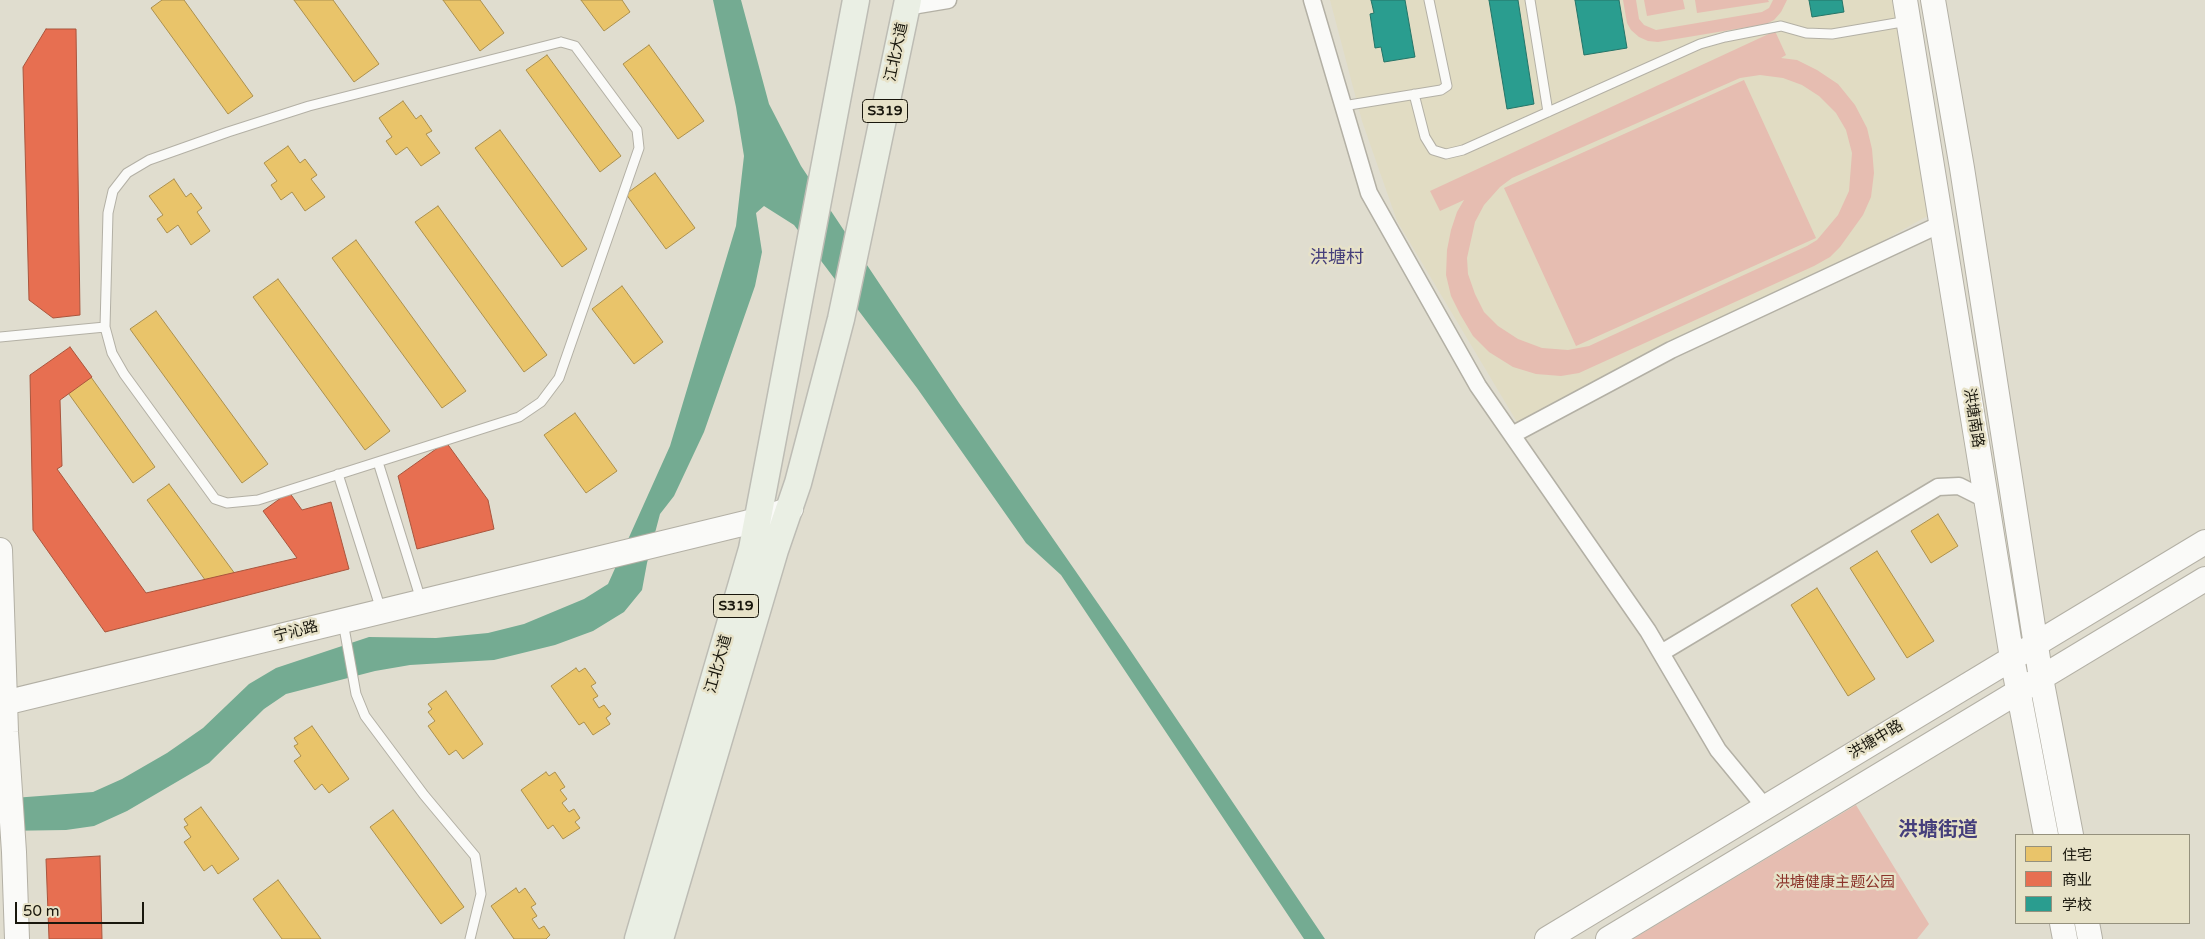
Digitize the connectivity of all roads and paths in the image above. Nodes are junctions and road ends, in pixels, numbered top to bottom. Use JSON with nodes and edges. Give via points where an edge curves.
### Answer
{"nodes":[{"id":1,"x":856,"y":0,"type":"edge"},
{"id":2,"x":948,"y":0,"type":"edge"},
{"id":3,"x":1312,"y":0,"type":"edge"},
{"id":4,"x":1429,"y":0,"type":"edge"},
{"id":5,"x":1530,"y":0,"type":"edge"},
{"id":6,"x":1934,"y":0,"type":"edge"},
{"id":7,"x":907,"y":4,"type":"edge"},
{"id":8,"x":1907,"y":10,"type":"edge"},
{"id":9,"x":1414,"y":94,"type":"junction"},
{"id":10,"x":1343,"y":106,"type":"junction"},
{"id":11,"x":1548,"y":112,"type":"junction"},
{"id":12,"x":1942,"y":224,"type":"junction"},
{"id":13,"x":105,"y":327,"type":"junction"},
{"id":14,"x":0,"y":337,"type":"edge"},
{"id":15,"x":1512,"y":435,"type":"junction"},
{"id":16,"x":378,"y":462,"type":"junction"},
{"id":17,"x":338,"y":474,"type":"junction"},
{"id":18,"x":1986,"y":500,"type":"junction"},
{"id":19,"x":790,"y":509,"type":"junction"},
{"id":20,"x":758,"y":520,"type":"junction"},
{"id":21,"x":2205,"y":542,"type":"edge"},
{"id":22,"x":0,"y":550,"type":"edge"},
{"id":23,"x":2205,"y":579,"type":"edge"},
{"id":24,"x":421,"y":601,"type":"junction"},
{"id":25,"x":381,"y":611,"type":"junction"},
{"id":26,"x":342,"y":620,"type":"junction"},
{"id":27,"x":2037,"y":643,"type":"junction"},
{"id":28,"x":1661,"y":653,"type":"junction"},
{"id":29,"x":2012,"y":658,"type":"junction"},
{"id":30,"x":2041,"y":678,"type":"junction"},
{"id":31,"x":2019,"y":692,"type":"junction"},
{"id":32,"x":2,"y":703,"type":"edge"},
{"id":33,"x":1765,"y":807,"type":"junction"},
{"id":34,"x":2046,"y":834,"type":"edge"},
{"id":35,"x":2071,"y":834,"type":"edge"},
{"id":36,"x":2062,"y":924,"type":"edge"},
{"id":37,"x":2087,"y":924,"type":"edge"},
{"id":38,"x":17,"y":939,"type":"edge"},
{"id":39,"x":470,"y":939,"type":"edge"},
{"id":40,"x":638,"y":939,"type":"edge"},
{"id":41,"x":660,"y":939,"type":"edge"},
{"id":42,"x":1547,"y":939,"type":"edge"},
{"id":43,"x":1608,"y":939,"type":"edge"},
{"id":44,"x":2065,"y":939,"type":"edge"},
{"id":45,"x":2090,"y":939,"type":"edge"}],
"edges":[{"from":1,"to":20,"type":"main road","name":"江北大道","number":"S319"},
{"from":2,"to":7,"type":"street"},
{"from":3,"to":10,"type":"street"},
{"from":4,"to":9,"type":"lane","via":[[1447,86]]},
{"from":5,"to":11,"type":"lane"},
{"from":6,"to":27,"type":"main road","name":"洪塘南路"},
{"from":7,"to":19,"type":"main road","name":"江北大道","number":"S319","via":[[841,319]]},
{"from":8,"to":11,"type":"lane","via":[[1832,34],[1806,34],[1781,26],[1724,37],[1700,44]]},
{"from":8,"to":12,"type":"main road","name":"洪塘南路"},
{"from":9,"to":10,"type":"lane"},
{"from":9,"to":11,"type":"lane","via":[[1425,137],[1433,150],[1446,154],[1463,150]]},
{"from":10,"to":15,"type":"street","via":[[1369,193],[1478,386]]},
{"from":12,"to":15,"type":"street","via":[[1672,350]]},
{"from":12,"to":18,"type":"main road","name":"洪塘南路"},
{"from":13,"to":14,"type":"lane"},
{"from":13,"to":16,"type":"lane","via":[[110,206],[113,191],[128,173],[228,132],[310,106],[561,42],[575,46],[637,130],[639,148],[559,378],[541,402],[519,417]]},
{"from":13,"to":17,"type":"lane","via":[[112,353],[124,374],[215,499],[227,503],[258,500]]},
{"from":15,"to":28,"type":"street"},
{"from":16,"to":17,"type":"lane"},
{"from":16,"to":24,"type":"lane"},
{"from":17,"to":25,"type":"lane"},
{"from":18,"to":28,"type":"street","via":[[1959,486],[1938,487]]},
{"from":18,"to":29,"type":"main road","name":"洪塘南路"},
{"from":19,"to":20,"type":"main road","name":"宁沁路"},
{"from":19,"to":41,"type":"main road","name":"江北大道","number":"S319"},
{"from":20,"to":24,"type":"main road","name":"宁沁路"},
{"from":20,"to":40,"type":"main road","name":"江北大道","number":"S319"},
{"from":21,"to":27,"type":"main road","name":"洪塘中路"},
{"from":22,"to":32,"type":"main road"},
{"from":23,"to":30,"type":"main road"},
{"from":24,"to":25,"type":"main road","name":"宁沁路"},
{"from":25,"to":26,"type":"main road","name":"宁沁路"},
{"from":26,"to":32,"type":"main road","name":"宁沁路"},
{"from":26,"to":39,"type":"lane","via":[[356,694],[365,716],[475,856],[481,894]]},
{"from":27,"to":29,"type":"main road","name":"洪塘中路"},
{"from":27,"to":30,"type":"main road","name":"洪塘南路"},
{"from":28,"to":33,"type":"street","via":[[1718,750]]},
{"from":29,"to":31,"type":"main road","name":"洪塘南路"},
{"from":29,"to":33,"type":"main road","name":"洪塘中路"},
{"from":30,"to":31,"type":"main road"},
{"from":30,"to":35,"type":"main road","name":"洪塘南路"},
{"from":31,"to":34,"type":"main road","name":"洪塘南路"},
{"from":31,"to":43,"type":"main road"},
{"from":32,"to":38,"type":"main road","via":[[14,852]]},
{"from":33,"to":42,"type":"main road","name":"洪塘中路"},
{"from":36,"to":44,"type":"main road"},
{"from":37,"to":45,"type":"main road"}]}
